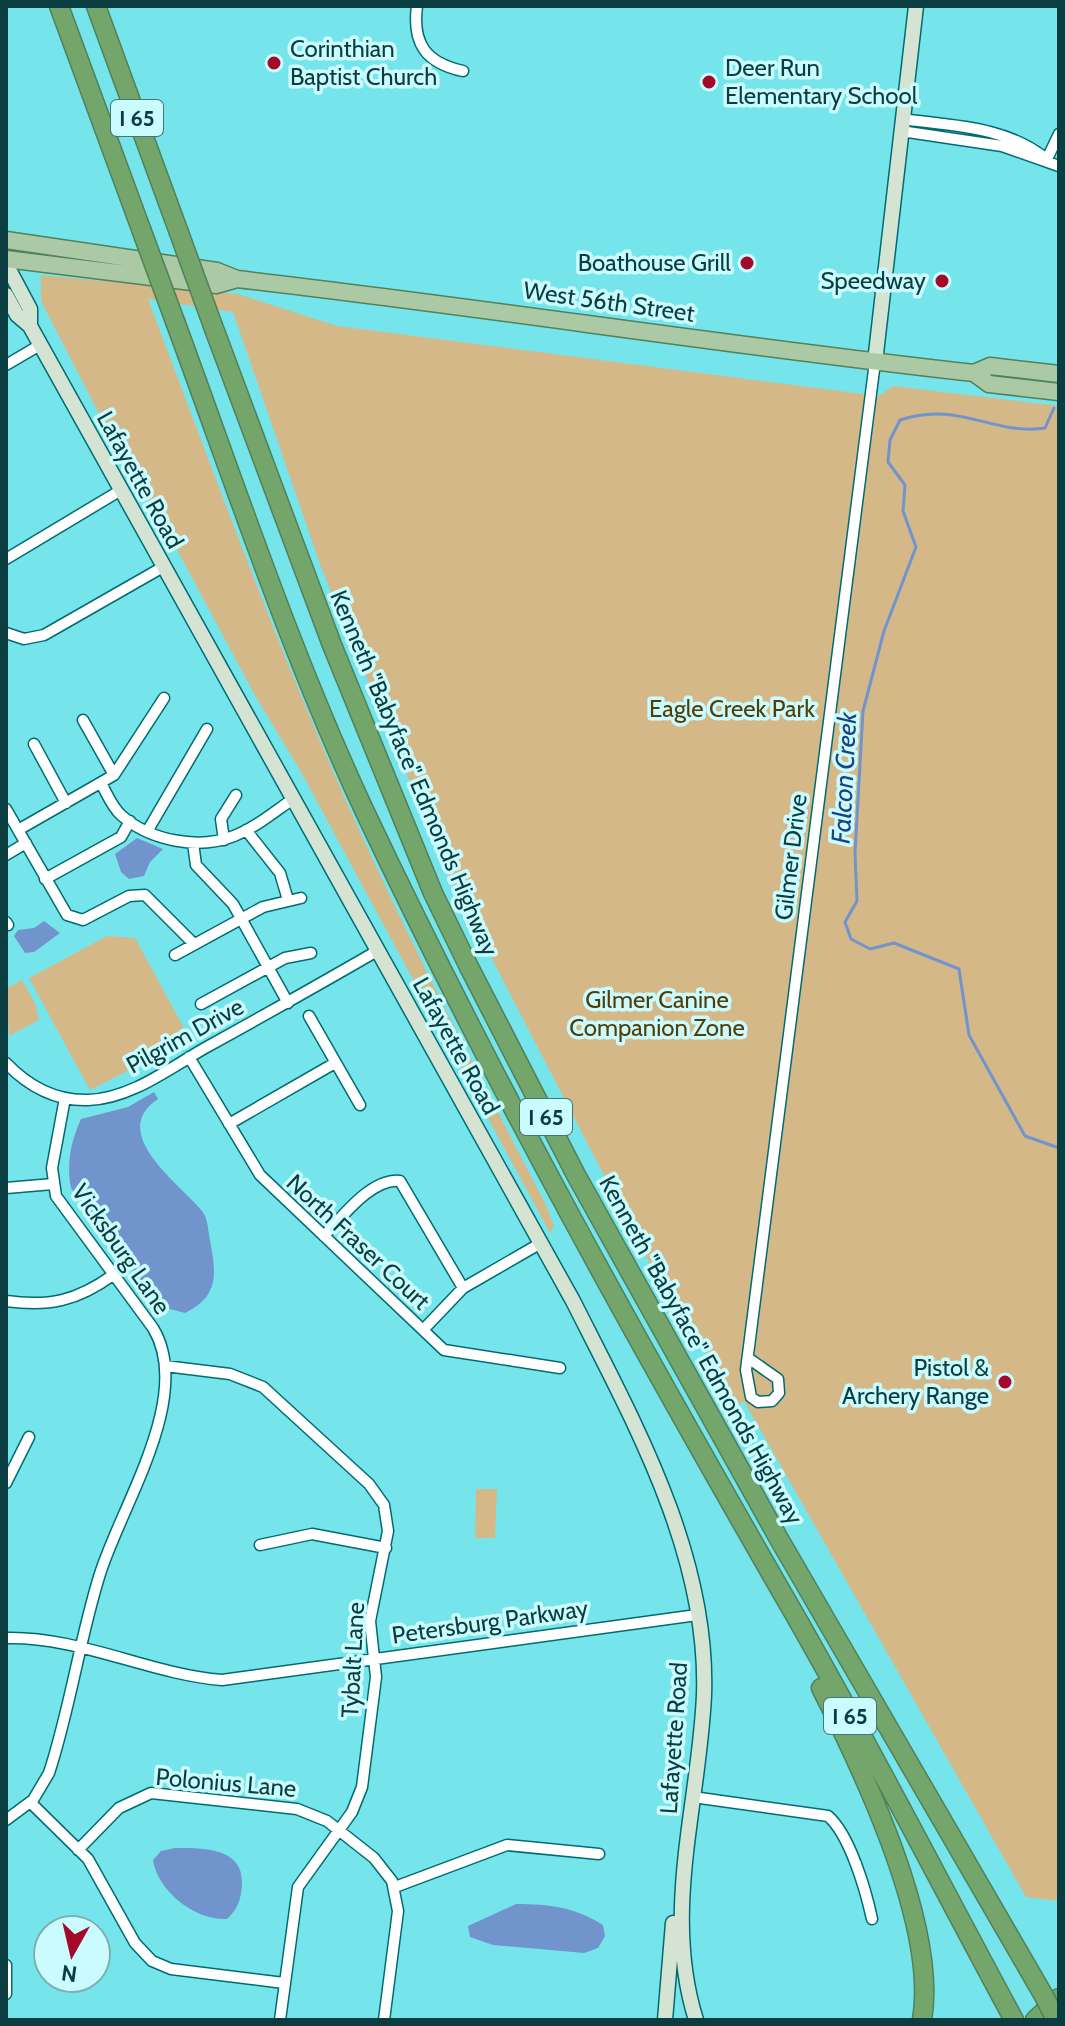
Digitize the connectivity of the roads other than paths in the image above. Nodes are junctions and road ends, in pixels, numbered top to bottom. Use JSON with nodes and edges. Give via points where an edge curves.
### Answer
{"nodes":[{"id":1,"x":59,"y":6,"type":"edge"},
{"id":2,"x":96,"y":6,"type":"edge"},
{"id":3,"x":417,"y":6,"type":"edge"},
{"id":4,"x":916,"y":6,"type":"edge"},
{"id":5,"x":463,"y":71,"type":"dead end"},
{"id":6,"x":901,"y":125,"type":"junction"},
{"id":7,"x":1059,"y":134,"type":"edge"},
{"id":8,"x":1047,"y":159,"type":"junction"},
{"id":9,"x":1059,"y":166,"type":"edge"},
{"id":10,"x":6,"y":240,"type":"edge"},
{"id":11,"x":6,"y":261,"type":"edge"},
{"id":12,"x":237,"y":279,"type":"junction"},
{"id":13,"x":6,"y":295,"type":"edge"},
{"id":14,"x":30,"y":326,"type":"junction"},
{"id":15,"x":40,"y":345,"type":"junction"},
{"id":16,"x":875,"y":362,"type":"junction"},
{"id":17,"x":6,"y":365,"type":"edge"},
{"id":18,"x":974,"y":373,"type":"junction"},
{"id":19,"x":1059,"y":374,"type":"edge"},
{"id":20,"x":1059,"y":392,"type":"edge"},
{"id":21,"x":121,"y":490,"type":"junction"},
{"id":22,"x":6,"y":559,"type":"edge"},
{"id":23,"x":163,"y":567,"type":"junction"},
{"id":24,"x":6,"y":633,"type":"edge"},
{"id":25,"x":164,"y":698,"type":"dead end"},
{"id":26,"x":83,"y":720,"type":"dead end"},
{"id":27,"x":207,"y":729,"type":"dead end"},
{"id":28,"x":34,"y":744,"type":"dead end"},
{"id":29,"x":114,"y":775,"type":"junction"},
{"id":30,"x":101,"y":783,"type":"junction"},
{"id":31,"x":236,"y":795,"type":"dead end"},
{"id":32,"x":293,"y":799,"type":"junction"},
{"id":33,"x":66,"y":803,"type":"junction"},
{"id":34,"x":6,"y":809,"type":"edge"},
{"id":35,"x":130,"y":821,"type":"junction"},
{"id":36,"x":18,"y":830,"type":"junction"},
{"id":37,"x":148,"y":830,"type":"junction"},
{"id":38,"x":246,"y":830,"type":"junction"},
{"id":39,"x":224,"y":840,"type":"junction"},
{"id":40,"x":26,"y":843,"type":"junction"},
{"id":41,"x":193,"y":843,"type":"junction"},
{"id":42,"x":6,"y":855,"type":"edge"},
{"id":43,"x":45,"y":879,"type":"junction"},
{"id":44,"x":301,"y":898,"type":"dead end"},
{"id":45,"x":288,"y":900,"type":"junction"},
{"id":46,"x":241,"y":918,"type":"junction"},
{"id":47,"x":194,"y":944,"type":"junction"},
{"id":48,"x":377,"y":951,"type":"junction"},
{"id":49,"x":311,"y":953,"type":"dead end"},
{"id":50,"x":175,"y":955,"type":"dead end"},
{"id":51,"x":268,"y":967,"type":"junction"},
{"id":52,"x":288,"y":1003,"type":"junction"},
{"id":53,"x":201,"y":1004,"type":"dead end"},
{"id":54,"x":309,"y":1016,"type":"dead end"},
{"id":55,"x":189,"y":1057,"type":"junction"},
{"id":56,"x":6,"y":1063,"type":"edge"},
{"id":57,"x":335,"y":1063,"type":"junction"},
{"id":58,"x":65,"y":1098,"type":"junction"},
{"id":59,"x":360,"y":1105,"type":"dead end"},
{"id":60,"x":229,"y":1124,"type":"junction"},
{"id":61,"x":53,"y":1184,"type":"junction"},
{"id":62,"x":6,"y":1188,"type":"edge"},
{"id":63,"x":324,"y":1236,"type":"junction"},
{"id":64,"x":541,"y":1243,"type":"junction"},
{"id":65,"x":113,"y":1275,"type":"junction"},
{"id":66,"x":463,"y":1288,"type":"junction"},
{"id":67,"x":6,"y":1301,"type":"edge"},
{"id":68,"x":423,"y":1330,"type":"junction"},
{"id":69,"x":748,"y":1358,"type":"dead end"},
{"id":70,"x":165,"y":1366,"type":"junction"},
{"id":71,"x":560,"y":1368,"type":"dead end"},
{"id":72,"x":29,"y":1437,"type":"dead end"},
{"id":73,"x":6,"y":1483,"type":"edge"},
{"id":74,"x":260,"y":1545,"type":"dead end"},
{"id":75,"x":386,"y":1548,"type":"junction"},
{"id":76,"x":756,"y":1552,"type":"junction"},
{"id":77,"x":697,"y":1615,"type":"junction"},
{"id":78,"x":6,"y":1638,"type":"edge"},
{"id":79,"x":80,"y":1649,"type":"junction"},
{"id":80,"x":373,"y":1659,"type":"junction"},
{"id":81,"x":693,"y":1797,"type":"junction"},
{"id":82,"x":31,"y":1803,"type":"junction"},
{"id":83,"x":6,"y":1820,"type":"edge"},
{"id":84,"x":338,"y":1830,"type":"junction"},
{"id":85,"x":78,"y":1850,"type":"junction"},
{"id":86,"x":599,"y":1854,"type":"dead end"},
{"id":87,"x":395,"y":1887,"type":"junction"},
{"id":88,"x":683,"y":1892,"type":"junction"},
{"id":89,"x":872,"y":1919,"type":"dead end"},
{"id":90,"x":679,"y":1932,"type":"junction"},
{"id":91,"x":6,"y":1965,"type":"edge"},
{"id":92,"x":284,"y":1983,"type":"junction"},
{"id":93,"x":6,"y":1994,"type":"edge"},
{"id":94,"x":1052,"y":1997,"type":"edge"},
{"id":95,"x":280,"y":2020,"type":"edge"},
{"id":96,"x":384,"y":2020,"type":"edge"},
{"id":97,"x":666,"y":2020,"type":"edge"},
{"id":98,"x":696,"y":2020,"type":"edge"},
{"id":99,"x":922,"y":2020,"type":"edge"},
{"id":100,"x":1014,"y":2020,"type":"edge"},
{"id":101,"x":1035,"y":2020,"type":"edge"},
{"id":102,"x":1056,"y":2020,"type":"edge"}],
"edges":[{"from":1,"to":76,"type":"highway","name":"Kenneth \"Babyface\" Edmonds Highway","number":"I 65","bridge":true,"via":[[271,583],[363,809],[552,1185]]},
{"from":2,"to":94,"type":"highway","name":"Kenneth \"Babyface\" Edmonds Highway","number":"I 65","bridge":true,"via":[[332,645],[433,893],[576,1175],[756,1499]]},
{"from":3,"to":5,"type":"street","via":[[415,30],[422,50],[438,64]]},
{"from":4,"to":6,"type":"main road"},
{"from":6,"to":8,"type":"street"},
{"from":6,"to":16,"type":"main road"},
{"from":7,"to":8,"type":"street"},
{"from":8,"to":9,"type":"street"},
{"from":10,"to":12,"type":"main road","name":"West 56th Street","via":[[217,271]]},
{"from":11,"to":12,"type":"main road","name":"West 56th Street","via":[[216,285]]},
{"from":11,"to":14,"type":"main road","name":"Lafayette Road","via":[[30,309]]},
{"from":12,"to":16,"type":"main road","name":"West 56th Street"},
{"from":13,"to":14,"type":"main road","name":"Lafayette Road"},
{"from":14,"to":15,"type":"main road","name":"Lafayette Road"},
{"from":15,"to":17,"type":"street"},
{"from":15,"to":21,"type":"main road","name":"Lafayette Road"},
{"from":16,"to":18,"type":"main road","name":"West 56th Street"},
{"from":16,"to":69,"type":"street","name":"Gilmer Drive"},
{"from":18,"to":19,"type":"main road","name":"West 56th Street","via":[[990,366]]},
{"from":18,"to":20,"type":"main road","name":"West 56th Street","via":[[989,384]]},
{"from":21,"to":22,"type":"street"},
{"from":21,"to":23,"type":"main road","name":"Lafayette Road"},
{"from":23,"to":24,"type":"street","via":[[44,635],[24,639]]},
{"from":23,"to":32,"type":"main road","name":"Lafayette Road"},
{"from":25,"to":29,"type":"street"},
{"from":26,"to":29,"type":"street"},
{"from":27,"to":37,"type":"street"},
{"from":28,"to":33,"type":"street"},
{"from":29,"to":30,"type":"street"},
{"from":30,"to":33,"type":"street"},
{"from":30,"to":35,"type":"street","via":[[118,813]]},
{"from":31,"to":39,"type":"street","via":[[221,819]]},
{"from":32,"to":38,"type":"street"},
{"from":32,"to":48,"type":"main road","name":"Lafayette Road"},
{"from":33,"to":36,"type":"street"},
{"from":34,"to":36,"type":"street"},
{"from":35,"to":37,"type":"street"},
{"from":35,"to":43,"type":"street","via":[[121,837]]},
{"from":36,"to":40,"type":"street"},
{"from":37,"to":41,"type":"street"},
{"from":38,"to":39,"type":"street"},
{"from":38,"to":45,"type":"street","via":[[280,873]]},
{"from":39,"to":41,"type":"street"},
{"from":40,"to":42,"type":"street"},
{"from":40,"to":43,"type":"street"},
{"from":41,"to":46,"type":"street","via":[[196,865]]},
{"from":43,"to":47,"type":"street","via":[[73,919],[90,918],[129,896],[145,895]]},
{"from":44,"to":45,"type":"street"},
{"from":45,"to":46,"type":"street"},
{"from":46,"to":47,"type":"street"},
{"from":46,"to":51,"type":"street"},
{"from":47,"to":50,"type":"street"},
{"from":48,"to":52,"type":"street","name":"Pilgrim Drive"},
{"from":48,"to":64,"type":"main road","name":"Lafayette Road"},
{"from":49,"to":51,"type":"street"},
{"from":51,"to":52,"type":"street"},
{"from":51,"to":53,"type":"street"},
{"from":52,"to":55,"type":"street","name":"Pilgrim Drive"},
{"from":54,"to":57,"type":"street"},
{"from":55,"to":58,"type":"street","name":"Pilgrim Drive","via":[[113,1096]]},
{"from":55,"to":60,"type":"street","name":"North Fraser Court"},
{"from":56,"to":58,"type":"street","name":"Pilgrim Drive","via":[[29,1083]]},
{"from":57,"to":59,"type":"street"},
{"from":57,"to":60,"type":"street"},
{"from":58,"to":61,"type":"street","name":"Vicksburg Lane"},
{"from":60,"to":63,"type":"street","name":"North Fraser Court","via":[[260,1175]]},
{"from":61,"to":62,"type":"street"},
{"from":61,"to":65,"type":"street","name":"Vicksburg Lane","via":[[60,1204]]},
{"from":63,"to":66,"type":"street","via":[[363,1196],[399,1181]]},
{"from":63,"to":68,"type":"street","name":"North Fraser Court"},
{"from":64,"to":66,"type":"street"},
{"from":64,"to":77,"type":"main road","name":"Lafayette Road","via":[[618,1390],[670,1509]]},
{"from":65,"to":67,"type":"street","via":[[89,1292],[57,1303]]},
{"from":65,"to":70,"type":"street","name":"Vicksburg Lane","via":[[158,1337]]},
{"from":66,"to":68,"type":"street"},
{"from":68,"to":71,"type":"street","name":"North Fraser Court","via":[[452,1354]]},
{"from":70,"to":75,"type":"street","name":"Tybalt Lane","via":[[230,1374],[273,1394],[377,1494],[387,1517]]},
{"from":70,"to":79,"type":"street","name":"Vicksburg Lane","via":[[155,1438],[103,1563]]},
{"from":72,"to":73,"type":"street"},
{"from":74,"to":75,"type":"street","via":[[312,1534]]},
{"from":75,"to":80,"type":"street","name":"Tybalt Lane","via":[[370,1621]]},
{"from":76,"to":99,"type":"highway","via":[[848,1746],[903,1883],[921,1948]]},
{"from":76,"to":100,"type":"highway","name":"Kenneth \"Babyface\" Edmonds Highway","number":"I 65"},
{"from":77,"to":80,"type":"street","name":"Petersburg Parkway"},
{"from":77,"to":81,"type":"main road","name":"Lafayette Road","via":[[704,1692]]},
{"from":78,"to":79,"type":"street","name":"Petersburg Parkway"},
{"from":79,"to":80,"type":"street","name":"Petersburg Parkway","via":[[222,1680]]},
{"from":79,"to":82,"type":"street","name":"Vicksburg Lane","via":[[49,1773]]},
{"from":80,"to":84,"type":"street","name":"Tybalt Lane","via":[[362,1787]]},
{"from":81,"to":88,"type":"main road","name":"Lafayette Road"},
{"from":81,"to":89,"type":"street","via":[[828,1816],[866,1891]]},
{"from":82,"to":83,"type":"street"},
{"from":82,"to":85,"type":"street"},
{"from":84,"to":85,"type":"street","name":"Polonius Lane","via":[[297,1809],[160,1792],[126,1803]]},
{"from":84,"to":87,"type":"street","name":"Polonius Lane","via":[[382,1865]]},
{"from":84,"to":92,"type":"street","name":"Tybalt Lane","via":[[303,1874],[297,1890]]},
{"from":85,"to":92,"type":"street","via":[[93,1866],[135,1943],[152,1961],[171,1969]]},
{"from":86,"to":87,"type":"street","via":[[507,1845]]},
{"from":87,"to":96,"type":"street","via":[[398,1911]]},
{"from":88,"to":90,"type":"main road","name":"Lafayette Road"},
{"from":88,"to":97,"type":"main road","via":[[671,1931]]},
{"from":90,"to":97,"type":"main road"},
{"from":90,"to":98,"type":"main road","name":"Lafayette Road"},
{"from":91,"to":93,"type":"street"},
{"from":92,"to":95,"type":"street","name":"Tybalt Lane"},
{"from":94,"to":101,"type":"highway"},
{"from":94,"to":102,"type":"highway","name":"Kenneth \"Babyface\" Edmonds Highway","number":"I 65","bridge":true}]}
